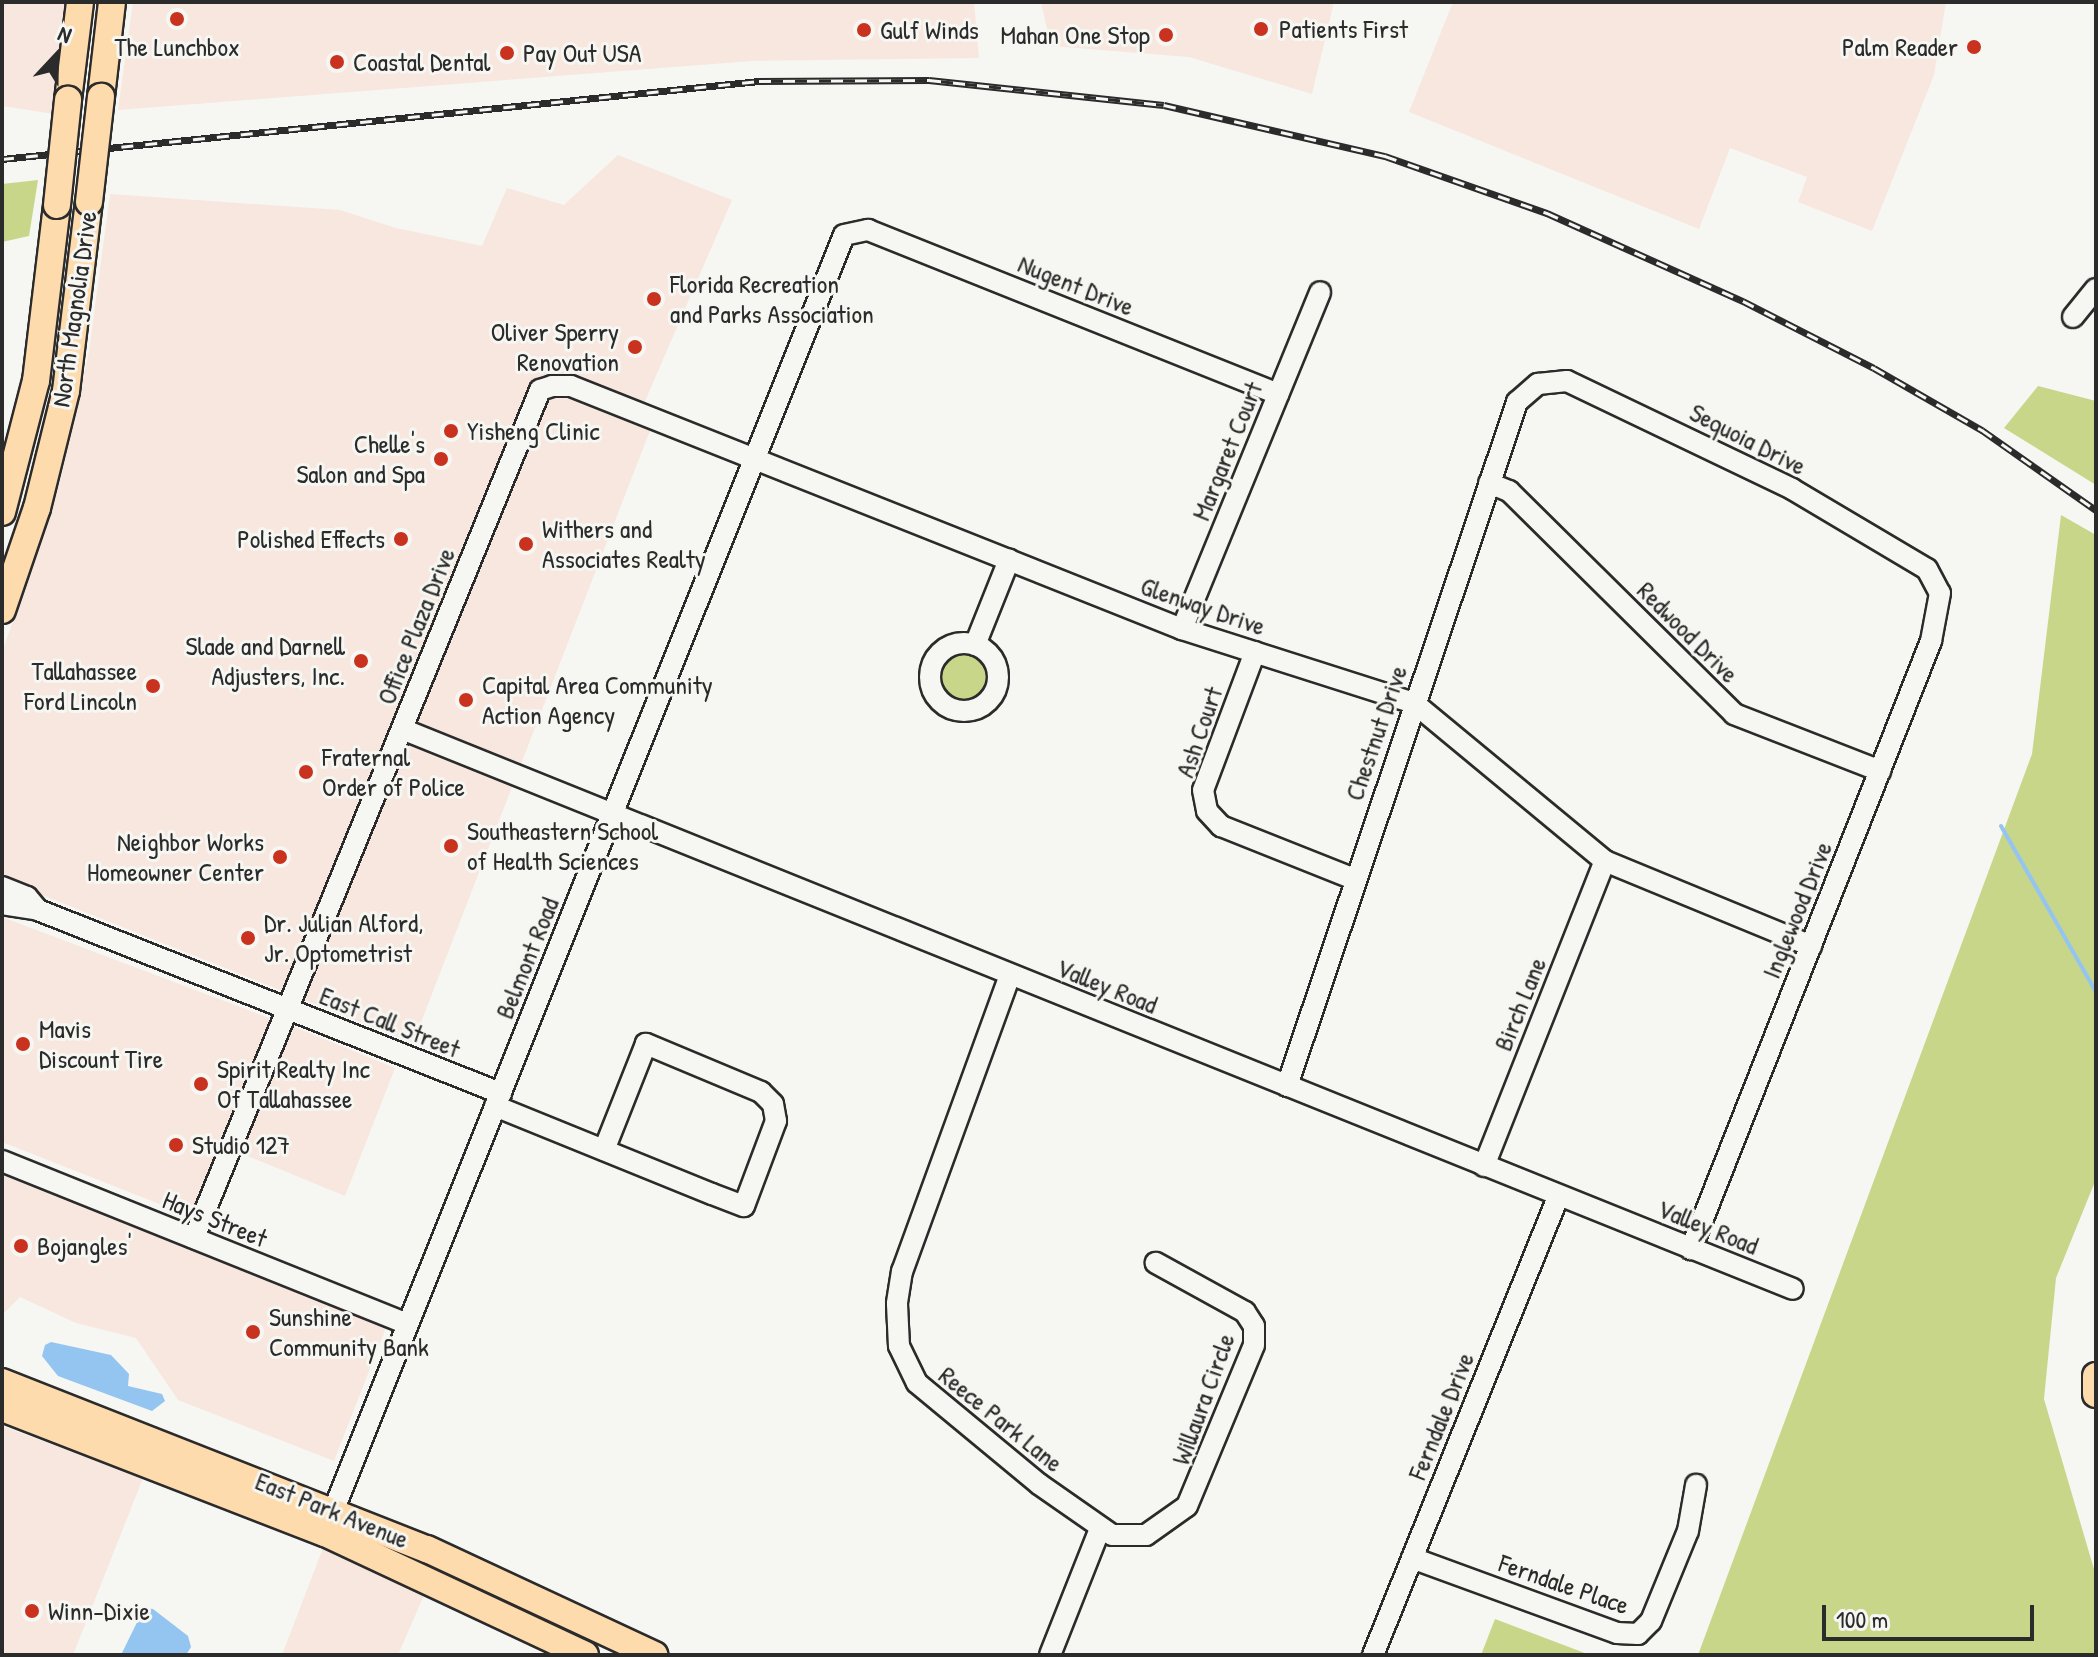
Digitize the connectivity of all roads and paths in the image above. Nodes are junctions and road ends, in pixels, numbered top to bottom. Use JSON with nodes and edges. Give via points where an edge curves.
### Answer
{"nodes":[{"id":1,"x":80,"y":2,"type":"edge"},
{"id":2,"x":112,"y":2,"type":"edge"},
{"id":3,"x":854,"y":229,"type":"joint"},
{"id":4,"x":2096,"y":289,"type":"edge"},
{"id":5,"x":1320,"y":292,"type":"dead end"},
{"id":6,"x":2073,"y":317,"type":"dead end"},
{"id":7,"x":39,"y":361,"type":"junction"},
{"id":8,"x":70,"y":367,"type":"junction"},
{"id":9,"x":540,"y":390,"type":"joint"},
{"id":10,"x":1278,"y":394,"type":"junction"},
{"id":11,"x":1520,"y":398,"type":"joint"},
{"id":12,"x":755,"y":459,"type":"junction"},
{"id":13,"x":1489,"y":483,"type":"junction"},
{"id":14,"x":2,"y":512,"type":"edge"},
{"id":15,"x":1009,"y":560,"type":"junction"},
{"id":16,"x":1939,"y":588,"type":"joint"},
{"id":17,"x":4,"y":601,"type":"edge"},
{"id":18,"x":1182,"y":629,"type":"junction"},
{"id":19,"x":975,"y":645,"type":"dead end"},
{"id":20,"x":1255,"y":652,"type":"junction"},
{"id":21,"x":1414,"y":703,"type":"junction"},
{"id":22,"x":402,"y":729,"type":"junction"},
{"id":23,"x":1880,"y":771,"type":"junction"},
{"id":24,"x":612,"y":814,"type":"junction"},
{"id":25,"x":1605,"y":861,"type":"junction"},
{"id":26,"x":1354,"y":879,"type":"junction"},
{"id":27,"x":2,"y":887,"type":"edge"},
{"id":28,"x":2,"y":904,"type":"edge"},
{"id":29,"x":38,"y":910,"type":"junction"},
{"id":30,"x":1811,"y":946,"type":"junction"},
{"id":31,"x":1010,"y":975,"type":"junction"},
{"id":32,"x":288,"y":1009,"type":"junction"},
{"id":33,"x":1287,"y":1086,"type":"junction"},
{"id":34,"x":498,"y":1100,"type":"junction"},
{"id":35,"x":604,"y":1150,"type":"junction"},
{"id":36,"x":2,"y":1161,"type":"edge"},
{"id":37,"x":1484,"y":1166,"type":"junction"},
{"id":38,"x":1558,"y":1196,"type":"junction"},
{"id":39,"x":194,"y":1238,"type":"junction"},
{"id":40,"x":1691,"y":1249,"type":"junction"},
{"id":41,"x":1156,"y":1263,"type":"dead end"},
{"id":42,"x":1793,"y":1289,"type":"dead end"},
{"id":43,"x":408,"y":1324,"type":"junction"},
{"id":44,"x":2096,"y":1376,"type":"edge"},
{"id":45,"x":2,"y":1382,"type":"edge"},
{"id":46,"x":2096,"y":1394,"type":"edge"},
{"id":47,"x":2,"y":1408,"type":"edge"},
{"id":48,"x":1696,"y":1485,"type":"dead end"},
{"id":49,"x":329,"y":1521,"type":"junction"},
{"id":50,"x":1099,"y":1531,"type":"junction"},
{"id":51,"x":1412,"y":1558,"type":"junction"},
{"id":52,"x":585,"y":1655,"type":"edge"},
{"id":53,"x":654,"y":1655,"type":"edge"},
{"id":54,"x":1050,"y":1655,"type":"edge"},
{"id":55,"x":1373,"y":1655,"type":"edge"}],
"edges":[{"from":1,"to":7,"type":"main road","name":"North Magnolia Drive","bridge":true},
{"from":2,"to":8,"type":"main road","name":"North Magnolia Drive","bridge":true},
{"from":3,"to":10,"type":"street","name":"Nugent Drive","via":[[868,230]]},
{"from":3,"to":12,"type":"street","name":"Belmont Road","via":[[844,235]]},
{"from":4,"to":6,"type":"street"},
{"from":5,"to":10,"type":"street","name":"Margaret Court"},
{"from":7,"to":8,"type":"main road"},
{"from":7,"to":14,"type":"main road","name":"North Magnolia Drive"},
{"from":8,"to":17,"type":"main road","name":"North Magnolia Drive","via":[[37,508]]},
{"from":9,"to":12,"type":"street","name":"Glenway Drive","via":[[571,386]]},
{"from":9,"to":22,"type":"street","name":"Office Plaza Drive"},
{"from":10,"to":18,"type":"street","name":"Margaret Court"},
{"from":11,"to":13,"type":"street","name":"Chestnut Drive"},
{"from":11,"to":16,"type":"street","name":"Sequoia Drive","via":[[1538,384],[1567,381],[1792,489],[1927,569]]},
{"from":12,"to":15,"type":"street","name":"Glenway Drive"},
{"from":12,"to":24,"type":"street","name":"Belmont Road"},
{"from":13,"to":21,"type":"street","name":"Chestnut Drive"},
{"from":13,"to":23,"type":"street","name":"Redwood Drive","via":[[1509,491],[1734,714]]},
{"from":15,"to":18,"type":"street","name":"Glenway Drive"},
{"from":15,"to":19,"type":"street"},
{"from":16,"to":23,"type":"street","name":"Inglewood Drive","via":[[1931,641]]},
{"from":18,"to":20,"type":"street","name":"Glenway Drive"},
{"from":20,"to":21,"type":"street","name":"Glenway Drive"},
{"from":20,"to":26,"type":"street","name":"Ash Court","via":[[1203,790],[1207,811],[1221,826]]},
{"from":21,"to":25,"type":"street","name":"Glenway Drive"},
{"from":21,"to":26,"type":"street","name":"Chestnut Drive"},
{"from":22,"to":24,"type":"street","name":"Valley Road"},
{"from":22,"to":32,"type":"street","name":"Office Plaza Drive"},
{"from":23,"to":30,"type":"street","name":"Inglewood Drive"},
{"from":24,"to":31,"type":"street","name":"Valley Road"},
{"from":24,"to":34,"type":"street","name":"Belmont Road"},
{"from":25,"to":30,"type":"street","name":"Glenway Drive"},
{"from":25,"to":37,"type":"street","name":"Birch Lane"},
{"from":26,"to":33,"type":"street","name":"Chestnut Drive"},
{"from":27,"to":29,"type":"street","name":"East Call Street","via":[[27,897]]},
{"from":28,"to":29,"type":"street","name":"East Call Street"},
{"from":29,"to":32,"type":"street","name":"East Call Street"},
{"from":30,"to":40,"type":"street","name":"Inglewood Drive"},
{"from":31,"to":33,"type":"street","name":"Valley Road"},
{"from":31,"to":50,"type":"street","name":"Reece Park Lane","via":[[902,1271],[896,1328],[903,1358],[917,1383]]},
{"from":32,"to":34,"type":"street","name":"East Call Street"},
{"from":32,"to":39,"type":"street","name":"Office Plaza Drive"},
{"from":33,"to":37,"type":"street","name":"Valley Road"},
{"from":34,"to":35,"type":"street","name":"East Call Street"},
{"from":34,"to":43,"type":"street","name":"Belmont Road"},
{"from":35,"to":35,"type":"street","name":"East Call Street","via":[[744,1206],[776,1121],[773,1104],[761,1092],[646,1044]]},
{"from":36,"to":39,"type":"street","name":"Hays Street"},
{"from":37,"to":38,"type":"street","name":"Valley Road"},
{"from":38,"to":40,"type":"street","name":"Valley Road"},
{"from":38,"to":51,"type":"street","name":"Ferndale Drive"},
{"from":39,"to":43,"type":"street","name":"Hays Street"},
{"from":40,"to":42,"type":"street","name":"Valley Road"},
{"from":41,"to":50,"type":"street","name":"Willaura Circle","via":[[1245,1312],[1254,1326],[1254,1345],[1187,1506],[1146,1535]]},
{"from":43,"to":49,"type":"street","name":"Belmont Road"},
{"from":44,"to":46,"type":"main road"},
{"from":45,"to":49,"type":"main road","name":"East Park Avenue"},
{"from":47,"to":49,"type":"main road","name":"East Park Avenue"},
{"from":48,"to":51,"type":"street","name":"Ferndale Place","via":[[1688,1531],[1651,1621],[1638,1634],[1617,1633]]},
{"from":49,"to":52,"type":"main road","name":"East Park Avenue"},
{"from":49,"to":53,"type":"main road","name":"East Park Avenue"},
{"from":50,"to":54,"type":"street"},
{"from":51,"to":55,"type":"street","name":"Ferndale Drive"}]}
